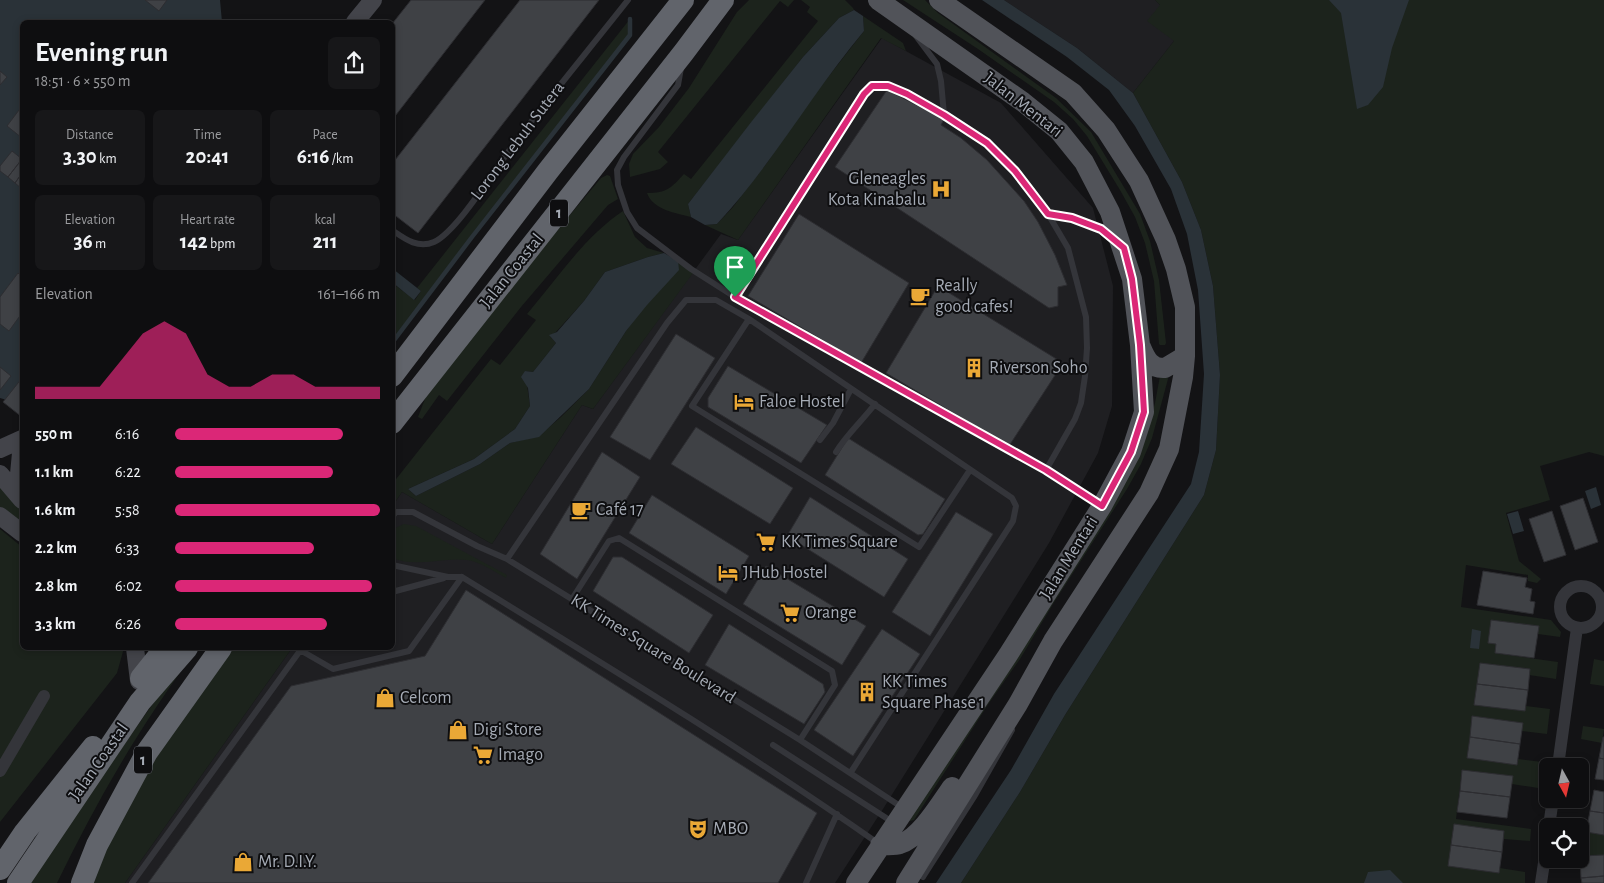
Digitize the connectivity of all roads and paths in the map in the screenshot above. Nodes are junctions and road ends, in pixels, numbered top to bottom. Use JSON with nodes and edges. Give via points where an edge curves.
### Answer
{"nodes":[{"id":1,"x":373,"y":0,"type":"edge"},
{"id":2,"x":628,"y":0,"type":"edge"},
{"id":3,"x":683,"y":0,"type":"edge"},
{"id":4,"x":723,"y":0,"type":"edge"},
{"id":5,"x":939,"y":0,"type":"edge"},
{"id":6,"x":889,"y":4,"type":"edge"},
{"id":7,"x":357,"y":20,"type":"edge"},
{"id":8,"x":684,"y":52,"type":"junction"},
{"id":9,"x":944,"y":115,"type":"junction"},
{"id":10,"x":1048,"y":214,"type":"junction"},
{"id":11,"x":395,"y":232,"type":"edge"},
{"id":12,"x":1124,"y":248,"type":"junction"},
{"id":13,"x":735,"y":297,"type":"junction"},
{"id":14,"x":749,"y":319,"type":"junction"},
{"id":15,"x":1140,"y":345,"type":"junction"},
{"id":16,"x":1184,"y":356,"type":"junction"},
{"id":17,"x":395,"y":372,"type":"edge"},
{"id":18,"x":852,"y":389,"type":"junction"},
{"id":19,"x":875,"y":404,"type":"junction"},
{"id":20,"x":395,"y":419,"type":"edge"},
{"id":21,"x":820,"y":440,"type":"dead end"},
{"id":22,"x":20,"y":447,"type":"edge"},
{"id":23,"x":0,"y":449,"type":"edge"},
{"id":24,"x":20,"y":449,"type":"edge"},
{"id":25,"x":836,"y":452,"type":"dead end"},
{"id":26,"x":20,"y":465,"type":"edge"},
{"id":27,"x":970,"y":470,"type":"junction"},
{"id":28,"x":1046,"y":470,"type":"junction"},
{"id":29,"x":0,"y":474,"type":"edge"},
{"id":30,"x":20,"y":480,"type":"edge"},
{"id":31,"x":20,"y":498,"type":"edge"},
{"id":32,"x":1102,"y":506,"type":"junction"},
{"id":33,"x":395,"y":513,"type":"edge"},
{"id":34,"x":3,"y":518,"type":"edge"},
{"id":35,"x":20,"y":531,"type":"edge"},
{"id":36,"x":507,"y":559,"type":"junction"},
{"id":37,"x":395,"y":566,"type":"edge"},
{"id":38,"x":448,"y":577,"type":"junction"},
{"id":39,"x":462,"y":577,"type":"junction"},
{"id":40,"x":395,"y":591,"type":"edge"},
{"id":41,"x":572,"y":599,"type":"junction"},
{"id":42,"x":1578,"y":628,"type":"dead end"},
{"id":43,"x":1053,"y":641,"type":"junction"},
{"id":44,"x":135,"y":650,"type":"edge"},
{"id":45,"x":164,"y":650,"type":"edge"},
{"id":46,"x":185,"y":650,"type":"edge"},
{"id":47,"x":220,"y":650,"type":"edge"},
{"id":48,"x":300,"y":650,"type":"edge"},
{"id":49,"x":303,"y":650,"type":"edge"},
{"id":50,"x":139,"y":681,"type":"junction"},
{"id":51,"x":44,"y":696,"type":"dead end"},
{"id":52,"x":1018,"y":704,"type":"junction"},
{"id":53,"x":800,"y":740,"type":"junction"},
{"id":54,"x":773,"y":745,"type":"dead end"},
{"id":55,"x":1559,"y":758,"type":"edge"},
{"id":56,"x":0,"y":771,"type":"edge"},
{"id":57,"x":851,"y":772,"type":"junction"},
{"id":58,"x":837,"y":814,"type":"junction"},
{"id":59,"x":901,"y":817,"type":"junction"},
{"id":60,"x":880,"y":845,"type":"junction"},
{"id":61,"x":1543,"y":868,"type":"edge"},
{"id":62,"x":0,"y":869,"type":"edge"},
{"id":63,"x":911,"y":877,"type":"edge"},
{"id":64,"x":18,"y":883,"type":"edge"},
{"id":65,"x":82,"y":883,"type":"edge"},
{"id":66,"x":132,"y":883,"type":"edge"},
{"id":67,"x":806,"y":883,"type":"edge"},
{"id":68,"x":856,"y":883,"type":"edge"},
{"id":69,"x":1541,"y":883,"type":"edge"}],
"edges":[{"from":1,"to":7,"type":"street"},
{"from":2,"to":11,"type":"lane","name":"Lorong Lebuh Sutera","via":[[516,141],[453,228],[434,242],[423,245]]},
{"from":3,"to":17,"type":"highway","name":"Jalan Coastal","number":"1"},
{"from":4,"to":8,"type":"highway","name":"Jalan Coastal","number":"1"},
{"from":5,"to":16,"type":"main road","name":"Jalan Mentari","via":[[1073,93],[1106,130],[1139,181],[1166,240],[1185,307]]},
{"from":6,"to":9,"type":"lane","via":[[937,64]]},
{"from":6,"to":12,"type":"main road","name":"Jalan Mentari","via":[[937,26],[984,75],[1059,130],[1084,162]]},
{"from":8,"to":13,"type":"lane","via":[[678,85],[624,157],[617,170],[618,186],[627,212],[637,228]]},
{"from":8,"to":20,"type":"highway","name":"Jalan Coastal","number":"1"},
{"from":9,"to":10,"type":"lane","via":[[987,143],[1015,171]]},
{"from":9,"to":13,"type":"lane","via":[[888,86],[872,86]]},
{"from":10,"to":12,"type":"lane","via":[[1072,218],[1101,229]]},
{"from":10,"to":28,"type":"lane","via":[[1068,248],[1086,317],[1087,348],[1081,403]]},
{"from":12,"to":15,"type":"main road","name":"Jalan Mentari","via":[[1132,279]]},
{"from":13,"to":28,"type":"lane"},
{"from":14,"to":18,"type":"lane"},
{"from":14,"to":27,"type":"lane","via":[[692,406],[919,547]]},
{"from":14,"to":36,"type":"lane","via":[[716,300],[686,300],[667,323]]},
{"from":15,"to":16,"type":"main road","via":[[1146,359],[1155,367],[1165,368]]},
{"from":15,"to":32,"type":"main road","name":"Jalan Mentari","via":[[1144,412],[1131,452]]},
{"from":16,"to":43,"type":"main road","name":"Jalan Mentari","via":[[1169,449],[1149,493]]},
{"from":18,"to":19,"type":"lane"},
{"from":18,"to":21,"type":"lane"},
{"from":19,"to":25,"type":"lane","via":[[848,433]]},
{"from":19,"to":27,"type":"lane"},
{"from":22,"to":23,"type":"street"},
{"from":24,"to":29,"type":"street"},
{"from":26,"to":30,"type":"street"},
{"from":27,"to":57,"type":"lane","via":[[1012,498],[1016,506],[1013,520]]},
{"from":28,"to":32,"type":"lane"},
{"from":29,"to":31,"type":"street"},
{"from":32,"to":59,"type":"main road","name":"Jalan Mentari"},
{"from":33,"to":36,"type":"lane","name":"KK Times Square Boulevard","via":[[413,512]]},
{"from":34,"to":35,"type":"street"},
{"from":36,"to":41,"type":"lane","name":"KK Times Square Boulevard"},
{"from":37,"to":38,"type":"lane"},
{"from":38,"to":39,"type":"lane"},
{"from":38,"to":40,"type":"lane"},
{"from":39,"to":49,"type":"lane","via":[[409,652],[333,669]]},
{"from":39,"to":58,"type":"lane"},
{"from":41,"to":53,"type":"lane","name":"KK Times Square Boulevard"},
{"from":41,"to":53,"type":"lane","via":[[608,541],[619,538],[832,671],[835,685]]},
{"from":42,"to":55,"type":"street"},
{"from":43,"to":52,"type":"main road","name":"Jalan Mentari"},
{"from":43,"to":63,"type":"lane","via":[[1009,737],[979,788],[923,877]]},
{"from":44,"to":50,"type":"street"},
{"from":45,"to":50,"type":"highway","name":"Jalan Coastal"},
{"from":46,"to":64,"type":"highway","name":"Jalan Coastal","number":"1","via":[[140,702]]},
{"from":47,"to":65,"type":"highway","name":"Jalan Coastal","number":"1","via":[[147,752],[97,845]]},
{"from":48,"to":66,"type":"lane"},
{"from":50,"to":62,"type":"highway","name":"Jalan Coastal"},
{"from":51,"to":56,"type":"street"},
{"from":52,"to":60,"type":"main road","via":[[1000,716],[966,769],[923,826],[899,845]]},
{"from":52,"to":63,"type":"main road","name":"Jalan Mentari"},
{"from":53,"to":57,"type":"lane","name":"KK Times Square Boulevard"},
{"from":54,"to":59,"type":"lane"},
{"from":57,"to":59,"type":"lane","name":"KK Times Square Boulevard"},
{"from":58,"to":60,"type":"lane"},
{"from":58,"to":67,"type":"lane"},
{"from":59,"to":60,"type":"main road","name":"Jalan Mentari"},
{"from":60,"to":68,"type":"main road","name":"Jalan Mentari"},
{"from":61,"to":69,"type":"street"}]}
